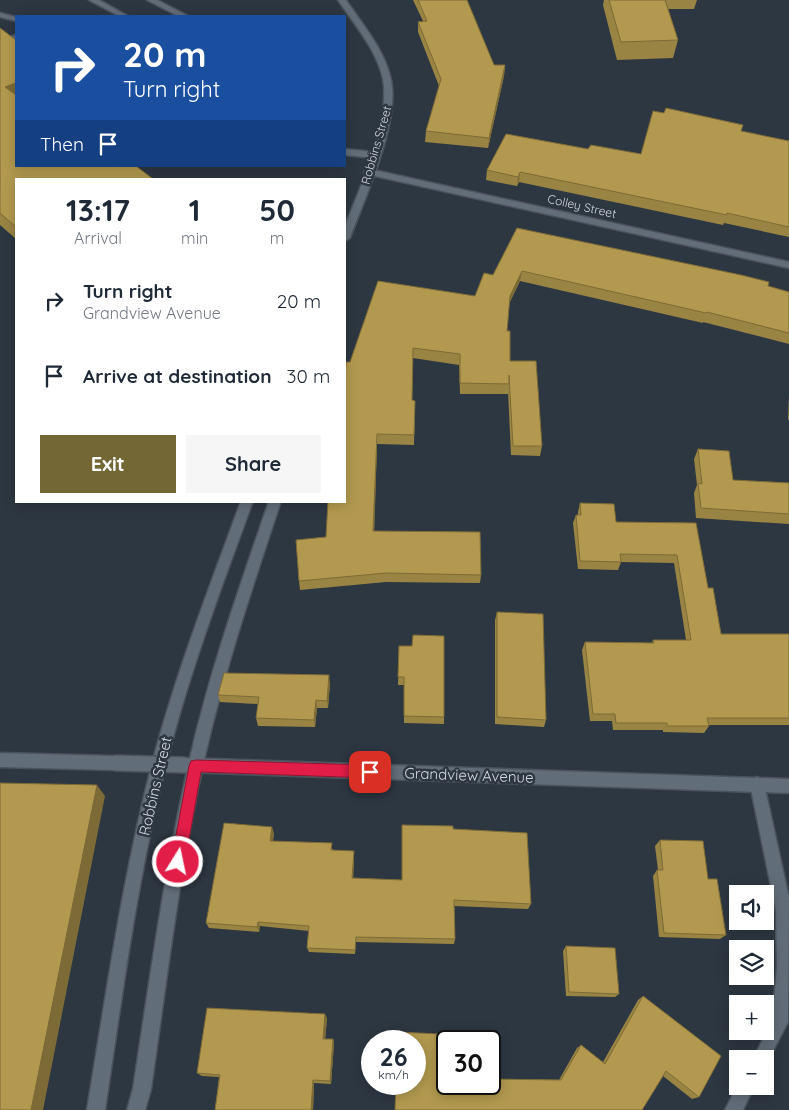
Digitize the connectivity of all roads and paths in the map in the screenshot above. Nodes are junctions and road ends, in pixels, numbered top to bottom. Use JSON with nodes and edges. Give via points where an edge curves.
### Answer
{"nodes":[{"id":1,"x":93,"y":0,"type":"edge"},
{"id":2,"x":151,"y":0,"type":"edge"},
{"id":3,"x":342,"y":0,"type":"edge"},
{"id":4,"x":0,"y":15,"type":"edge"},
{"id":5,"x":122,"y":15,"type":"edge"},
{"id":6,"x":182,"y":15,"type":"edge"},
{"id":7,"x":15,"y":19,"type":"edge"},
{"id":8,"x":15,"y":37,"type":"edge"},
{"id":9,"x":0,"y":43,"type":"edge"},
{"id":10,"x":346,"y":152,"type":"edge"},
{"id":11,"x":374,"y":155,"type":"junction"},
{"id":12,"x":369,"y":172,"type":"junction"},
{"id":13,"x":346,"y":235,"type":"edge"},
{"id":14,"x":789,"y":265,"type":"edge"},
{"id":15,"x":246,"y":503,"type":"edge"},
{"id":16,"x":274,"y":503,"type":"edge"},
{"id":17,"x":0,"y":760,"type":"edge"},
{"id":18,"x":190,"y":766,"type":"junction"},
{"id":19,"x":756,"y":784,"type":"junction"},
{"id":20,"x":789,"y":786,"type":"edge"},
{"id":21,"x":766,"y":1050,"type":"edge"},
{"id":22,"x":742,"y":1095,"type":"edge"},
{"id":23,"x":96,"y":1110,"type":"edge"},
{"id":24,"x":136,"y":1110,"type":"edge"},
{"id":25,"x":734,"y":1110,"type":"edge"}],
"edges":[{"from":1,"to":5,"type":"street"},
{"from":2,"to":6,"type":"street"},
{"from":3,"to":11,"type":"street","name":"Robbins Street","via":[[376,54],[387,80],[388,111]]},
{"from":4,"to":7,"type":"street"},
{"from":8,"to":9,"type":"street"},
{"from":10,"to":11,"type":"street"},
{"from":11,"to":12,"type":"street","name":"Robbins Street"},
{"from":12,"to":13,"type":"street","name":"Robbins Street"},
{"from":12,"to":14,"type":"street","name":"Colley Street"},
{"from":15,"to":23,"type":"street","name":"Robbins Street","via":[[192,655],[154,784]]},
{"from":16,"to":18,"type":"street"},
{"from":17,"to":18,"type":"street","name":"Grandview Avenue","bridge":true},
{"from":18,"to":19,"type":"street","name":"Grandview Avenue"},
{"from":18,"to":24,"type":"street","via":[[142,1089]]},
{"from":19,"to":20,"type":"street","name":"Grandview Avenue"},
{"from":19,"to":21,"type":"street","via":[[784,911],[786,968],[780,1022]]},
{"from":22,"to":25,"type":"street"}]}
